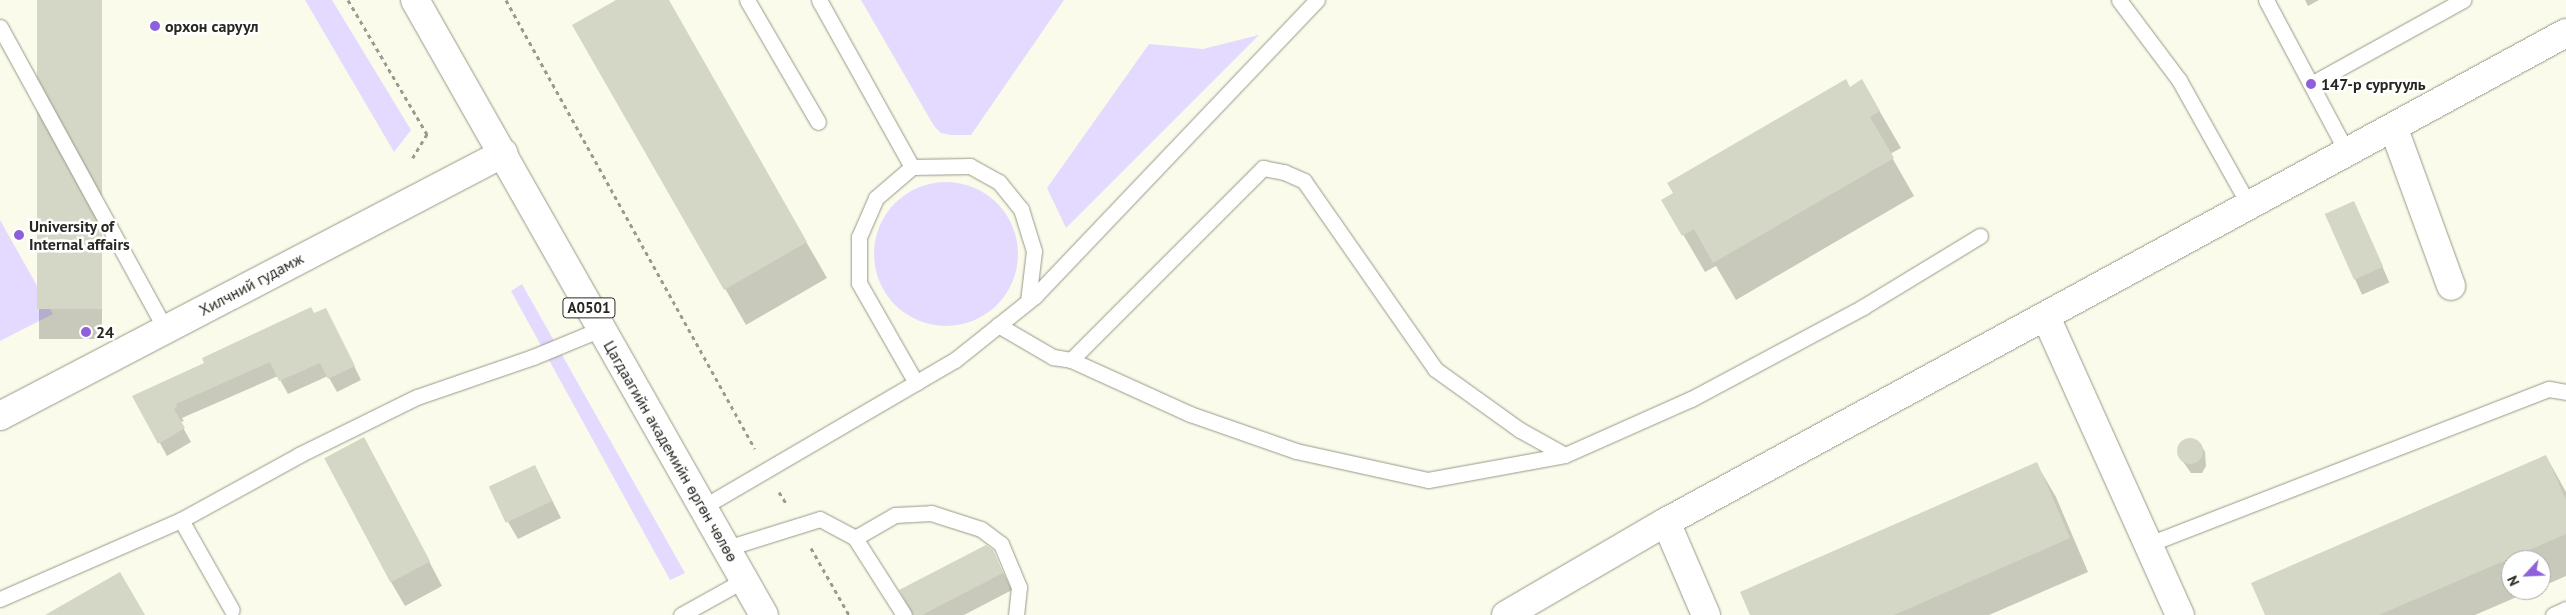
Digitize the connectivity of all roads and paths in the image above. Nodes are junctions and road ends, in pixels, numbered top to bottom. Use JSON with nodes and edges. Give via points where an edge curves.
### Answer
{"nodes":[{"id":1,"x":348,"y":0,"type":"edge"},
{"id":2,"x":416,"y":0,"type":"edge"},
{"id":3,"x":506,"y":0,"type":"edge"},
{"id":4,"x":747,"y":0,"type":"edge"},
{"id":5,"x":819,"y":0,"type":"edge"},
{"id":6,"x":1317,"y":0,"type":"edge"},
{"id":7,"x":2119,"y":0,"type":"edge"},
{"id":8,"x":2266,"y":0,"type":"edge"},
{"id":9,"x":2464,"y":0,"type":"edge"},
{"id":10,"x":0,"y":27,"type":"edge"},
{"id":11,"x":2566,"y":33,"type":"edge"},
{"id":12,"x":2311,"y":84,"type":"junction"},
{"id":13,"x":818,"y":122,"type":"dead end"},
{"id":14,"x":2394,"y":129,"type":"junction"},
{"id":15,"x":504,"y":154,"type":"junction"},
{"id":16,"x":2348,"y":154,"type":"junction"},
{"id":17,"x":411,"y":161,"type":"dead end"},
{"id":18,"x":912,"y":167,"type":"junction"},
{"id":19,"x":2250,"y":206,"type":"junction"},
{"id":20,"x":1980,"y":236,"type":"dead end"},
{"id":21,"x":2451,"y":286,"type":"dead end"},
{"id":22,"x":1028,"y":301,"type":"junction"},
{"id":23,"x":2046,"y":317,"type":"junction"},
{"id":24,"x":998,"y":325,"type":"junction"},
{"id":25,"x":601,"y":328,"type":"junction"},
{"id":26,"x":164,"y":329,"type":"junction"},
{"id":27,"x":1071,"y":360,"type":"junction"},
{"id":28,"x":916,"y":382,"type":"junction"},
{"id":29,"x":2566,"y":392,"type":"edge"},
{"id":30,"x":0,"y":416,"type":"edge"},
{"id":31,"x":1565,"y":455,"type":"junction"},
{"id":32,"x":767,"y":470,"type":"junction"},
{"id":33,"x":703,"y":507,"type":"junction"},
{"id":34,"x":182,"y":520,"type":"junction"},
{"id":35,"x":1666,"y":522,"type":"junction"},
{"id":36,"x":798,"y":525,"type":"junction"},
{"id":37,"x":855,"y":538,"type":"junction"},
{"id":38,"x":2149,"y":544,"type":"junction"},
{"id":39,"x":727,"y":548,"type":"junction"},
{"id":40,"x":744,"y":580,"type":"junction"},
{"id":41,"x":0,"y":599,"type":"edge"},
{"id":42,"x":2566,"y":609,"type":"edge"},
{"id":43,"x":232,"y":610,"type":"dead end"},
{"id":44,"x":2177,"y":614,"type":"edge"},
{"id":45,"x":681,"y":615,"type":"edge"},
{"id":46,"x":764,"y":615,"type":"edge"},
{"id":47,"x":849,"y":615,"type":"edge"},
{"id":48,"x":904,"y":615,"type":"edge"},
{"id":49,"x":1016,"y":615,"type":"edge"},
{"id":50,"x":1506,"y":615,"type":"edge"},
{"id":51,"x":1706,"y":615,"type":"edge"},
{"id":52,"x":2553,"y":615,"type":"edge"}],
"edges":[{"from":1,"to":17,"type":"path","via":[[427,134]]},
{"from":2,"to":15,"type":"main road","name":"Цагдаагийн академийн өргөн чөлөө","number":"A0501"},
{"from":3,"to":32,"type":"path"},
{"from":4,"to":13,"type":"lane"},
{"from":5,"to":18,"type":"lane"},
{"from":6,"to":22,"type":"lane"},
{"from":7,"to":19,"type":"lane","via":[[2179,80]]},
{"from":8,"to":12,"type":"lane"},
{"from":9,"to":12,"type":"lane"},
{"from":10,"to":26,"type":"lane"},
{"from":11,"to":14,"type":"main road"},
{"from":12,"to":16,"type":"lane"},
{"from":14,"to":16,"type":"main road"},
{"from":14,"to":21,"type":"main road"},
{"from":15,"to":25,"type":"main road","name":"Цагдаагийн академийн өргөн чөлөө","number":"A0501"},
{"from":15,"to":26,"type":"main road","name":"Хилчний гудамж"},
{"from":16,"to":19,"type":"main road"},
{"from":18,"to":22,"type":"lane","via":[[970,166],[999,182],[1021,208],[1034,251]]},
{"from":18,"to":28,"type":"lane","via":[[876,198],[858,237],[859,283]]},
{"from":19,"to":23,"type":"main road"},
{"from":20,"to":31,"type":"lane","via":[[1863,307],[1691,400]]},
{"from":22,"to":24,"type":"lane"},
{"from":23,"to":35,"type":"main road"},
{"from":23,"to":38,"type":"main road"},
{"from":24,"to":27,"type":"lane","via":[[1053,357]]},
{"from":24,"to":28,"type":"lane","via":[[955,360]]},
{"from":25,"to":33,"type":"main road","name":"Цагдаагийн академийн өргөн чөлөө","number":"A0501"},
{"from":25,"to":34,"type":"lane","via":[[533,357],[417,397],[299,455]]},
{"from":26,"to":30,"type":"main road","name":"Хилчний гудамж"},
{"from":27,"to":31,"type":"lane","via":[[1190,414],[1296,451],[1428,480]]},
{"from":27,"to":31,"type":"lane","via":[[1263,168],[1284,172],[1304,182],[1435,369],[1520,430]]},
{"from":28,"to":32,"type":"lane"},
{"from":29,"to":38,"type":"lane","via":[[2550,389]]},
{"from":32,"to":33,"type":"lane"},
{"from":32,"to":36,"type":"path"},
{"from":33,"to":39,"type":"main road","name":"Цагдаагийн академийн өргөн чөлөө","number":"A0501"},
{"from":34,"to":41,"type":"lane"},
{"from":34,"to":43,"type":"lane"},
{"from":35,"to":50,"type":"main road"},
{"from":35,"to":51,"type":"main road"},
{"from":36,"to":37,"type":"lane","via":[[820,519]]},
{"from":36,"to":39,"type":"lane"},
{"from":36,"to":47,"type":"path"},
{"from":37,"to":48,"type":"lane"},
{"from":37,"to":49,"type":"lane","via":[[895,514],[931,513],[981,529],[1001,544],[1020,587]]},
{"from":38,"to":44,"type":"main road"},
{"from":39,"to":40,"type":"main road","name":"Цагдаагийн академийн өргөн чөлөө","number":"A0501"},
{"from":40,"to":45,"type":"lane"},
{"from":40,"to":46,"type":"main road","name":"Цагдаагийн академийн өргөн чөлөө","number":"A0501"},
{"from":42,"to":52,"type":"lane"}]}
